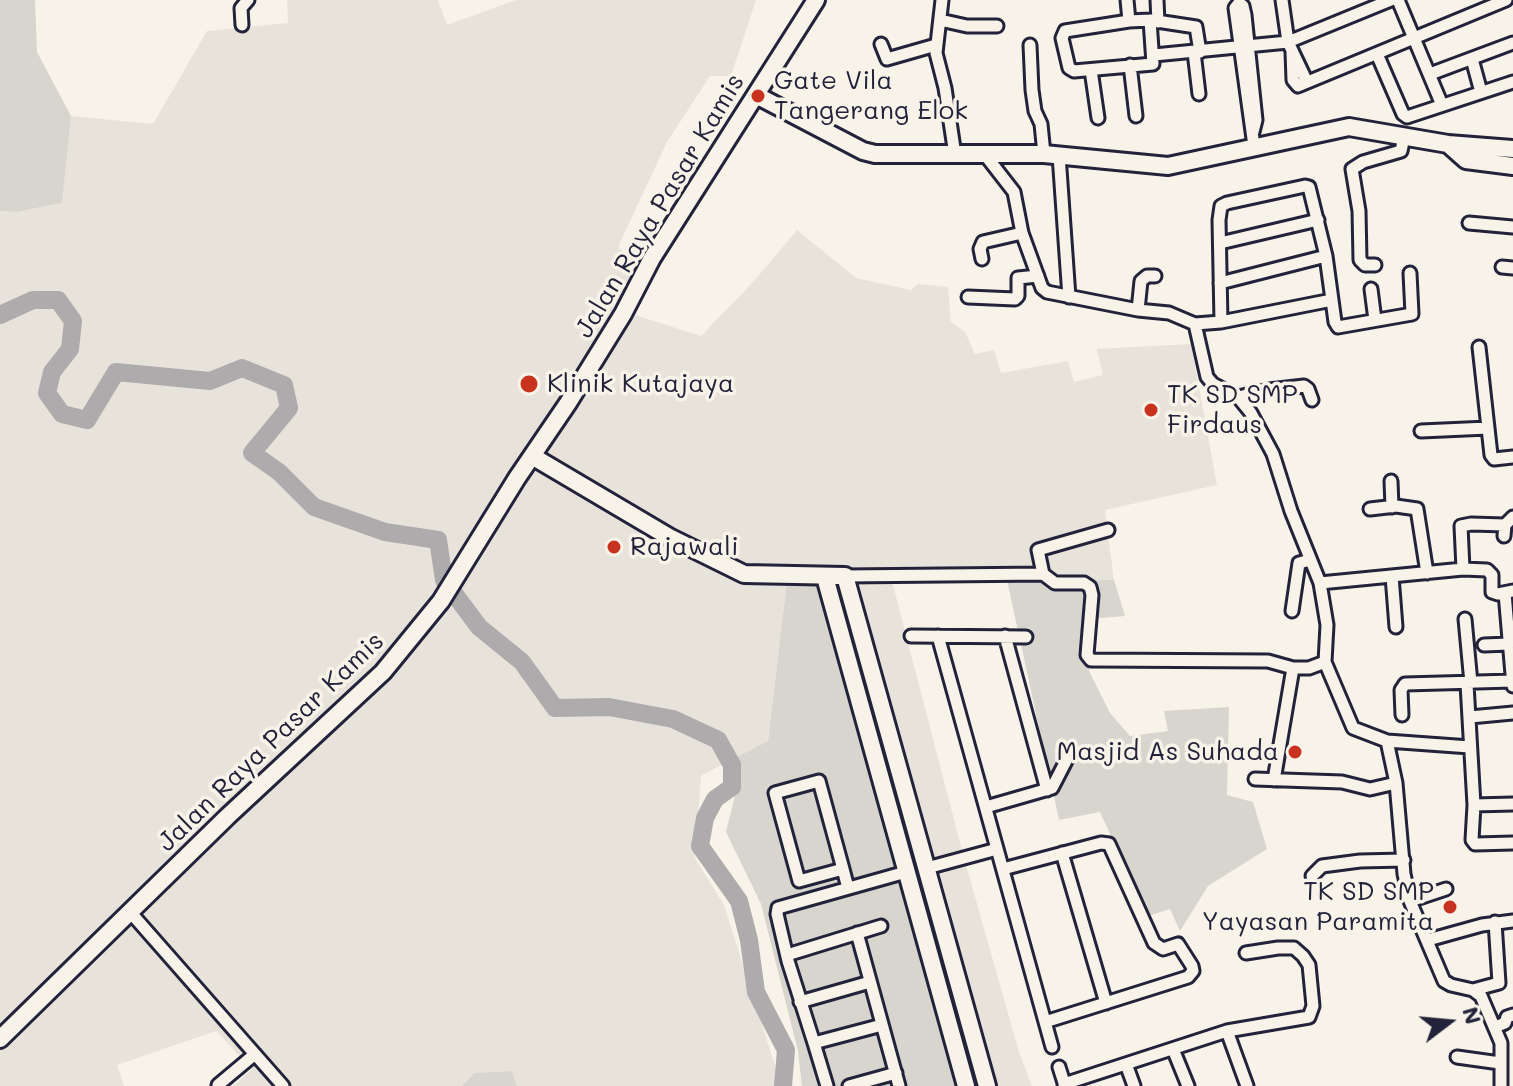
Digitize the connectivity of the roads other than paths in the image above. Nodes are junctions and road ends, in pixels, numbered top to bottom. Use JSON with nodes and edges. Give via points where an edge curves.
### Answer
{"nodes":[{"id":1,"x":248,"y":0,"type":"edge"},
{"id":2,"x":816,"y":0,"type":"edge"},
{"id":3,"x":942,"y":0,"type":"edge"},
{"id":4,"x":1127,"y":0,"type":"edge"},
{"id":5,"x":1157,"y":0,"type":"edge"},
{"id":6,"x":1282,"y":0,"type":"edge"},
{"id":7,"x":1391,"y":0,"type":"edge"},
{"id":8,"x":1398,"y":0,"type":"edge"},
{"id":9,"x":1506,"y":0,"type":"edge"},
{"id":10,"x":1373,"y":4,"type":"edge"},
{"id":11,"x":940,"y":20,"type":"junction"},
{"id":12,"x":1129,"y":21,"type":"junction"},
{"id":13,"x":1154,"y":21,"type":"junction"},
{"id":14,"x":242,"y":25,"type":"dead end"},
{"id":15,"x":997,"y":26,"type":"dead end"},
{"id":16,"x":1415,"y":37,"type":"junction"},
{"id":17,"x":881,"y":44,"type":"dead end"},
{"id":18,"x":936,"y":45,"type":"junction"},
{"id":19,"x":1030,"y":45,"type":"dead end"},
{"id":20,"x":1244,"y":46,"type":"junction"},
{"id":21,"x":1512,"y":46,"type":"edge"},
{"id":22,"x":1290,"y":47,"type":"junction"},
{"id":23,"x":1197,"y":52,"type":"junction"},
{"id":24,"x":1377,"y":54,"type":"junction"},
{"id":25,"x":1154,"y":55,"type":"junction"},
{"id":26,"x":1472,"y":59,"type":"junction"},
{"id":27,"x":1130,"y":65,"type":"junction"},
{"id":28,"x":1091,"y":70,"type":"junction"},
{"id":29,"x":1430,"y":74,"type":"junction"},
{"id":30,"x":1513,"y":82,"type":"edge"},
{"id":31,"x":1481,"y":92,"type":"junction"},
{"id":32,"x":1199,"y":94,"type":"dead end"},
{"id":33,"x":756,"y":95,"type":"junction"},
{"id":34,"x":1442,"y":105,"type":"junction"},
{"id":35,"x":1136,"y":116,"type":"dead end"},
{"id":36,"x":1098,"y":118,"type":"dead end"},
{"id":37,"x":1404,"y":137,"type":"junction"},
{"id":38,"x":1253,"y":139,"type":"junction"},
{"id":39,"x":955,"y":155,"type":"junction"},
{"id":40,"x":1051,"y":155,"type":"junction"},
{"id":41,"x":986,"y":156,"type":"junction"},
{"id":42,"x":1513,"y":158,"type":"edge"},
{"id":43,"x":1318,"y":220,"type":"junction"},
{"id":44,"x":1469,"y":223,"type":"dead end"},
{"id":45,"x":1513,"y":227,"type":"edge"},
{"id":46,"x":1022,"y":233,"type":"junction"},
{"id":47,"x":1220,"y":243,"type":"junction"},
{"id":48,"x":1326,"y":256,"type":"junction"},
{"id":49,"x":982,"y":259,"type":"dead end"},
{"id":50,"x":1375,"y":265,"type":"dead end"},
{"id":51,"x":1410,"y":273,"type":"dead end"},
{"id":52,"x":1038,"y":276,"type":"junction"},
{"id":53,"x":1155,"y":276,"type":"dead end"},
{"id":54,"x":1220,"y":283,"type":"junction"},
{"id":55,"x":1371,"y":289,"type":"dead end"},
{"id":56,"x":968,"y":297,"type":"dead end"},
{"id":57,"x":1069,"y":297,"type":"junction"},
{"id":58,"x":1332,"y":300,"type":"junction"},
{"id":59,"x":1138,"y":310,"type":"junction"},
{"id":60,"x":1375,"y":320,"type":"junction"},
{"id":61,"x":1221,"y":322,"type":"junction"},
{"id":62,"x":1195,"y":324,"type":"junction"},
{"id":63,"x":1479,"y":347,"type":"dead end"},
{"id":64,"x":1238,"y":397,"type":"junction"},
{"id":65,"x":1312,"y":400,"type":"dead end"},
{"id":66,"x":1488,"y":428,"type":"junction"},
{"id":67,"x":1421,"y":431,"type":"dead end"},
{"id":68,"x":532,"y":456,"type":"junction"},
{"id":69,"x":1513,"y":457,"type":"edge"},
{"id":70,"x":1391,"y":481,"type":"dead end"},
{"id":71,"x":1392,"y":507,"type":"junction"},
{"id":72,"x":1370,"y":509,"type":"dead end"},
{"id":73,"x":1507,"y":526,"type":"edge"},
{"id":74,"x":1108,"y":530,"type":"dead end"},
{"id":75,"x":1310,"y":560,"type":"junction"},
{"id":76,"x":1463,"y":569,"type":"junction"},
{"id":77,"x":1427,"y":573,"type":"junction"},
{"id":78,"x":1043,"y":574,"type":"junction"},
{"id":79,"x":845,"y":576,"type":"junction"},
{"id":80,"x":1392,"y":576,"type":"junction"},
{"id":81,"x":825,"y":577,"type":"junction"},
{"id":82,"x":1320,"y":583,"type":"junction"},
{"id":83,"x":1509,"y":592,"type":"edge"},
{"id":84,"x":1292,"y":611,"type":"dead end"},
{"id":85,"x":1465,"y":619,"type":"dead end"},
{"id":86,"x":1396,"y":627,"type":"dead end"},
{"id":87,"x":911,"y":636,"type":"dead end"},
{"id":88,"x":938,"y":636,"type":"junction"},
{"id":89,"x":1005,"y":636,"type":"junction"},
{"id":90,"x":1026,"y":637,"type":"dead end"},
{"id":91,"x":1509,"y":644,"type":"junction"},
{"id":92,"x":1484,"y":645,"type":"dead end"},
{"id":93,"x":1325,"y":662,"type":"junction"},
{"id":94,"x":1293,"y":668,"type":"junction"},
{"id":95,"x":1513,"y":683,"type":"edge"},
{"id":96,"x":1469,"y":684,"type":"junction"},
{"id":97,"x":1513,"y":713,"type":"edge"},
{"id":98,"x":1402,"y":715,"type":"dead end"},
{"id":99,"x":1470,"y":717,"type":"junction"},
{"id":100,"x":1387,"y":741,"type":"junction"},
{"id":101,"x":1470,"y":747,"type":"junction"},
{"id":102,"x":1067,"y":759,"type":"dead end"},
{"id":103,"x":1255,"y":779,"type":"dead end"},
{"id":104,"x":1274,"y":780,"type":"junction"},
{"id":105,"x":1396,"y":783,"type":"junction"},
{"id":106,"x":1047,"y":790,"type":"junction"},
{"id":107,"x":1513,"y":804,"type":"edge"},
{"id":108,"x":1474,"y":805,"type":"junction"},
{"id":109,"x":986,"y":807,"type":"junction"},
{"id":110,"x":1513,"y":843,"type":"edge"},
{"id":111,"x":997,"y":849,"type":"junction"},
{"id":112,"x":921,"y":850,"type":"junction"},
{"id":113,"x":1062,"y":853,"type":"junction"},
{"id":114,"x":902,"y":854,"type":"junction"},
{"id":115,"x":1404,"y":860,"type":"junction"},
{"id":116,"x":927,"y":868,"type":"junction"},
{"id":117,"x":843,"y":869,"type":"junction"},
{"id":118,"x":1003,"y":869,"type":"junction"},
{"id":119,"x":906,"y":872,"type":"junction"},
{"id":120,"x":1312,"y":876,"type":"dead end"},
{"id":121,"x":848,"y":888,"type":"junction"},
{"id":122,"x":1446,"y":889,"type":"dead end"},
{"id":123,"x":1410,"y":901,"type":"junction"},
{"id":124,"x":131,"y":913,"type":"junction"},
{"id":125,"x":1513,"y":921,"type":"edge"},
{"id":126,"x":1495,"y":922,"type":"junction"},
{"id":127,"x":881,"y":926,"type":"dead end"},
{"id":128,"x":857,"y":933,"type":"junction"},
{"id":129,"x":1428,"y":940,"type":"junction"},
{"id":130,"x":1246,"y":953,"type":"dead end"},
{"id":131,"x":787,"y":955,"type":"junction"},
{"id":132,"x":870,"y":982,"type":"junction"},
{"id":133,"x":1473,"y":990,"type":"junction"},
{"id":134,"x":800,"y":1002,"type":"junction"},
{"id":135,"x":1106,"y":1003,"type":"junction"},
{"id":136,"x":1513,"y":1015,"type":"edge"},
{"id":137,"x":1045,"y":1022,"type":"junction"},
{"id":138,"x":882,"y":1025,"type":"junction"},
{"id":139,"x":1495,"y":1027,"type":"junction"},
{"id":140,"x":1227,"y":1031,"type":"junction"},
{"id":141,"x":0,"y":1039,"type":"edge"},
{"id":142,"x":814,"y":1043,"type":"junction"},
{"id":143,"x":1052,"y":1047,"type":"dead end"},
{"id":144,"x":1173,"y":1049,"type":"junction"},
{"id":145,"x":255,"y":1054,"type":"junction"},
{"id":146,"x":1457,"y":1057,"type":"dead end"},
{"id":147,"x":1500,"y":1063,"type":"junction"},
{"id":148,"x":1126,"y":1064,"type":"junction"},
{"id":149,"x":1059,"y":1067,"type":"dead end"},
{"id":150,"x":896,"y":1073,"type":"junction"},
{"id":151,"x":218,"y":1085,"type":"edge"},
{"id":152,"x":1065,"y":1085,"type":"edge"},
{"id":153,"x":283,"y":1086,"type":"edge"},
{"id":154,"x":827,"y":1086,"type":"edge"},
{"id":155,"x":849,"y":1086,"type":"edge"},
{"id":156,"x":899,"y":1086,"type":"edge"},
{"id":157,"x":966,"y":1086,"type":"edge"},
{"id":158,"x":987,"y":1086,"type":"edge"},
{"id":159,"x":1134,"y":1086,"type":"edge"},
{"id":160,"x":1188,"y":1086,"type":"edge"},
{"id":161,"x":1247,"y":1086,"type":"edge"},
{"id":162,"x":1501,"y":1086,"type":"edge"}],
"edges":[{"from":1,"to":14,"type":"street","via":[[241,8]]},
{"from":2,"to":33,"type":"main road","name":"Jalan Raya Pasar Kamis"},
{"from":3,"to":11,"type":"street"},
{"from":4,"to":12,"type":"street"},
{"from":5,"to":13,"type":"street"},
{"from":6,"to":22,"type":"street"},
{"from":7,"to":10,"type":"street"},
{"from":8,"to":16,"type":"street"},
{"from":9,"to":16,"type":"street"},
{"from":10,"to":22,"type":"street"},
{"from":11,"to":15,"type":"street"},
{"from":11,"to":18,"type":"street"},
{"from":12,"to":13,"type":"street"},
{"from":12,"to":28,"type":"street","via":[[1063,34],[1069,68]]},
{"from":13,"to":23,"type":"street","via":[[1197,27]]},
{"from":13,"to":25,"type":"street"},
{"from":16,"to":24,"type":"street"},
{"from":16,"to":29,"type":"street"},
{"from":17,"to":18,"type":"street","via":[[887,59]]},
{"from":18,"to":39,"type":"street"},
{"from":19,"to":40,"type":"street","via":[[1035,111]]},
{"from":20,"to":22,"type":"street"},
{"from":20,"to":23,"type":"street"},
{"from":20,"to":38,"type":"street"},
{"from":21,"to":26,"type":"street"},
{"from":22,"to":24,"type":"street","via":[[1307,82]]},
{"from":23,"to":25,"type":"street"},
{"from":23,"to":32,"type":"street"},
{"from":24,"to":34,"type":"street","via":[[1405,116]]},
{"from":25,"to":27,"type":"street","via":[[1152,65]]},
{"from":26,"to":29,"type":"street"},
{"from":26,"to":31,"type":"street"},
{"from":27,"to":28,"type":"street"},
{"from":27,"to":35,"type":"street"},
{"from":28,"to":36,"type":"street"},
{"from":29,"to":34,"type":"street"},
{"from":30,"to":31,"type":"street"},
{"from":31,"to":34,"type":"street"},
{"from":33,"to":39,"type":"main road","via":[[867,153]]},
{"from":33,"to":68,"type":"main road","name":"Jalan Raya Pasar Kamis"},
{"from":37,"to":38,"type":"main road","via":[[1349,127]]},
{"from":37,"to":42,"type":"main road"},
{"from":37,"to":50,"type":"street","via":[[1401,151],[1352,169],[1360,260]]},
{"from":38,"to":40,"type":"main road","via":[[1168,166]]},
{"from":39,"to":41,"type":"main road"},
{"from":40,"to":41,"type":"main road"},
{"from":40,"to":57,"type":"street"},
{"from":41,"to":46,"type":"street","via":[[1014,192]]},
{"from":43,"to":47,"type":"street"},
{"from":43,"to":47,"type":"street","via":[[1307,186],[1227,203],[1220,208]]},
{"from":43,"to":48,"type":"street"},
{"from":44,"to":45,"type":"street"},
{"from":46,"to":49,"type":"street","via":[[983,242]]},
{"from":46,"to":52,"type":"street"},
{"from":47,"to":54,"type":"street"},
{"from":48,"to":54,"type":"street"},
{"from":48,"to":58,"type":"street"},
{"from":51,"to":60,"type":"street","via":[[1413,313]]},
{"from":52,"to":56,"type":"street","via":[[1018,278],[1015,299]]},
{"from":52,"to":57,"type":"street","via":[[1047,292]]},
{"from":53,"to":59,"type":"street","via":[[1142,278]]},
{"from":54,"to":61,"type":"street"},
{"from":55,"to":60,"type":"street"},
{"from":57,"to":59,"type":"street"},
{"from":58,"to":60,"type":"street","via":[[1338,327]]},
{"from":58,"to":61,"type":"street"},
{"from":59,"to":62,"type":"street","via":[[1169,313]]},
{"from":61,"to":62,"type":"street"},
{"from":62,"to":64,"type":"street","via":[[1207,377]]},
{"from":63,"to":66,"type":"street"},
{"from":64,"to":65,"type":"street","via":[[1304,386]]},
{"from":64,"to":75,"type":"street","via":[[1267,441]]},
{"from":66,"to":67,"type":"street"},
{"from":66,"to":69,"type":"street","via":[[1492,458]]},
{"from":68,"to":81,"type":"main road","via":[[678,542],[744,574]]},
{"from":68,"to":124,"type":"main road","name":"Jalan Raya Pasar Kamis","via":[[456,580],[383,672]]},
{"from":70,"to":71,"type":"street"},
{"from":71,"to":72,"type":"street"},
{"from":71,"to":77,"type":"street","via":[[1418,511]]},
{"from":73,"to":76,"type":"street","via":[[1461,526]]},
{"from":74,"to":78,"type":"street","via":[[1038,550]]},
{"from":75,"to":82,"type":"street"},
{"from":75,"to":84,"type":"street","via":[[1299,563]]},
{"from":76,"to":77,"type":"street"},
{"from":76,"to":83,"type":"street","via":[[1489,571],[1492,592]]},
{"from":77,"to":80,"type":"street"},
{"from":78,"to":79,"type":"street"},
{"from":78,"to":94,"type":"street","via":[[1055,583],[1090,587],[1091,660],[1268,661]]},
{"from":79,"to":81,"type":"main road"},
{"from":79,"to":112,"type":"main road"},
{"from":80,"to":82,"type":"street"},
{"from":80,"to":86,"type":"street"},
{"from":81,"to":114,"type":"main road"},
{"from":82,"to":93,"type":"street","via":[[1327,625]]},
{"from":83,"to":91,"type":"street"},
{"from":85,"to":96,"type":"street"},
{"from":87,"to":88,"type":"street"},
{"from":88,"to":89,"type":"street"},
{"from":88,"to":109,"type":"street"},
{"from":89,"to":90,"type":"street"},
{"from":89,"to":106,"type":"street"},
{"from":91,"to":92,"type":"street"},
{"from":91,"to":95,"type":"street"},
{"from":93,"to":94,"type":"street"},
{"from":93,"to":100,"type":"street","via":[[1353,728]]},
{"from":94,"to":104,"type":"street"},
{"from":95,"to":96,"type":"street"},
{"from":96,"to":98,"type":"street","via":[[1405,684]]},
{"from":96,"to":99,"type":"street"},
{"from":97,"to":99,"type":"street"},
{"from":99,"to":101,"type":"street"},
{"from":100,"to":101,"type":"street"},
{"from":100,"to":105,"type":"street"},
{"from":101,"to":108,"type":"street"},
{"from":102,"to":106,"type":"street"},
{"from":103,"to":104,"type":"street"},
{"from":104,"to":105,"type":"street","via":[[1342,782],[1370,789]]},
{"from":105,"to":115,"type":"street"},
{"from":106,"to":109,"type":"street"},
{"from":107,"to":108,"type":"street"},
{"from":108,"to":110,"type":"street","via":[[1475,844]]},
{"from":109,"to":111,"type":"street"},
{"from":111,"to":116,"type":"street"},
{"from":111,"to":118,"type":"street"},
{"from":112,"to":114,"type":"main road"},
{"from":112,"to":116,"type":"main road"},
{"from":113,"to":118,"type":"street"},
{"from":113,"to":135,"type":"street"},
{"from":113,"to":135,"type":"street","via":[[1111,846],[1154,943],[1161,949],[1178,944],[1193,971]]},
{"from":114,"to":119,"type":"main road"},
{"from":115,"to":120,"type":"street","via":[[1322,866]]},
{"from":115,"to":123,"type":"street"},
{"from":116,"to":158,"type":"main road"},
{"from":117,"to":117,"type":"street","via":[[819,781],[775,793],[799,881]]},
{"from":117,"to":121,"type":"street"},
{"from":118,"to":137,"type":"street"},
{"from":119,"to":121,"type":"street"},
{"from":119,"to":157,"type":"main road"},
{"from":121,"to":131,"type":"street","via":[[778,908]]},
{"from":122,"to":123,"type":"street"},
{"from":123,"to":129,"type":"street"},
{"from":124,"to":141,"type":"main road","name":"Jalan Raya Pasar Kamis"},
{"from":124,"to":145,"type":"street"},
{"from":125,"to":126,"type":"street"},
{"from":126,"to":129,"type":"street"},
{"from":126,"to":133,"type":"street","via":[[1499,982]]},
{"from":127,"to":128,"type":"street"},
{"from":128,"to":131,"type":"street"},
{"from":128,"to":132,"type":"street"},
{"from":129,"to":133,"type":"street","via":[[1444,981]]},
{"from":130,"to":140,"type":"street","via":[[1294,948],[1309,965],[1313,1009],[1303,1019]]},
{"from":131,"to":134,"type":"street"},
{"from":132,"to":134,"type":"street"},
{"from":132,"to":138,"type":"street"},
{"from":133,"to":139,"type":"street"},
{"from":134,"to":142,"type":"street"},
{"from":135,"to":137,"type":"street"},
{"from":136,"to":139,"type":"street"},
{"from":137,"to":143,"type":"street"},
{"from":138,"to":142,"type":"street"},
{"from":138,"to":150,"type":"street"},
{"from":139,"to":147,"type":"street"},
{"from":140,"to":144,"type":"street"},
{"from":140,"to":161,"type":"street"},
{"from":142,"to":154,"type":"street"},
{"from":144,"to":148,"type":"street"},
{"from":144,"to":160,"type":"street"},
{"from":145,"to":151,"type":"street"},
{"from":145,"to":153,"type":"street"},
{"from":146,"to":147,"type":"street"},
{"from":147,"to":162,"type":"street"},
{"from":148,"to":152,"type":"street"},
{"from":148,"to":159,"type":"street"},
{"from":149,"to":152,"type":"street"},
{"from":150,"to":155,"type":"street"},
{"from":150,"to":156,"type":"street"}]}
